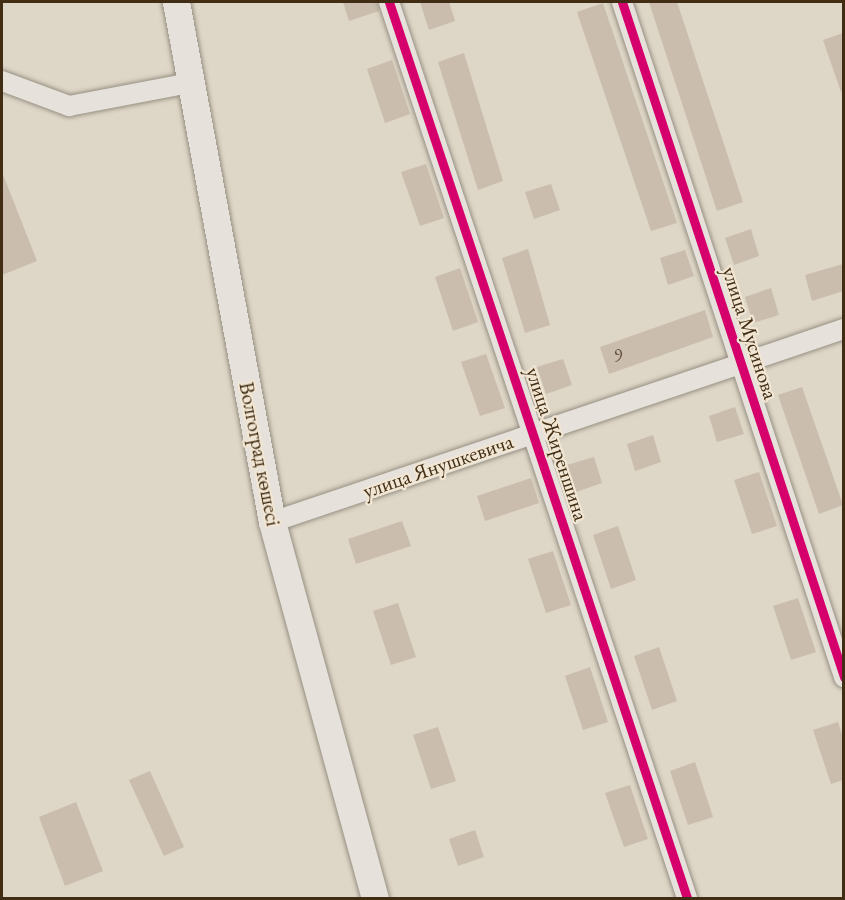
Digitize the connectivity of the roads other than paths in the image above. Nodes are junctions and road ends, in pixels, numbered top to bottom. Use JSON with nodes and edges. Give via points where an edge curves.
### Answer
{"nodes":[{"id":1,"x":176,"y":2,"type":"edge"},
{"id":2,"x":389,"y":2,"type":"edge"},
{"id":3,"x":622,"y":2,"type":"edge"},
{"id":4,"x":2,"y":81,"type":"edge"},
{"id":5,"x":190,"y":83,"type":"junction"},
{"id":6,"x":843,"y":329,"type":"edge"},
{"id":7,"x":741,"y":362,"type":"junction"},
{"id":8,"x":534,"y":433,"type":"junction"},
{"id":9,"x":272,"y":522,"type":"junction"},
{"id":10,"x":843,"y":677,"type":"edge"},
{"id":11,"x":375,"y":898,"type":"edge"},
{"id":12,"x":687,"y":898,"type":"edge"}],
"edges":[{"from":1,"to":5,"type":"main road","name":"Волгоград көшесі"},
{"from":2,"to":8,"type":"street","name":"улица Жиреншина"},
{"from":3,"to":7,"type":"street","name":"улица Мусинова"},
{"from":4,"to":5,"type":"street","via":[[69,106]]},
{"from":5,"to":9,"type":"main road","name":"Волгоград көшесі"},
{"from":6,"to":7,"type":"street","name":"улица Янушкевича"},
{"from":7,"to":8,"type":"street","name":"улица Янушкевича"},
{"from":7,"to":10,"type":"street","name":"улица Мусинова"},
{"from":8,"to":9,"type":"street","name":"улица Янушкевича"},
{"from":8,"to":12,"type":"street","name":"улица Жиреншина"},
{"from":9,"to":11,"type":"main road","name":"Волгоград көшесі"}]}
